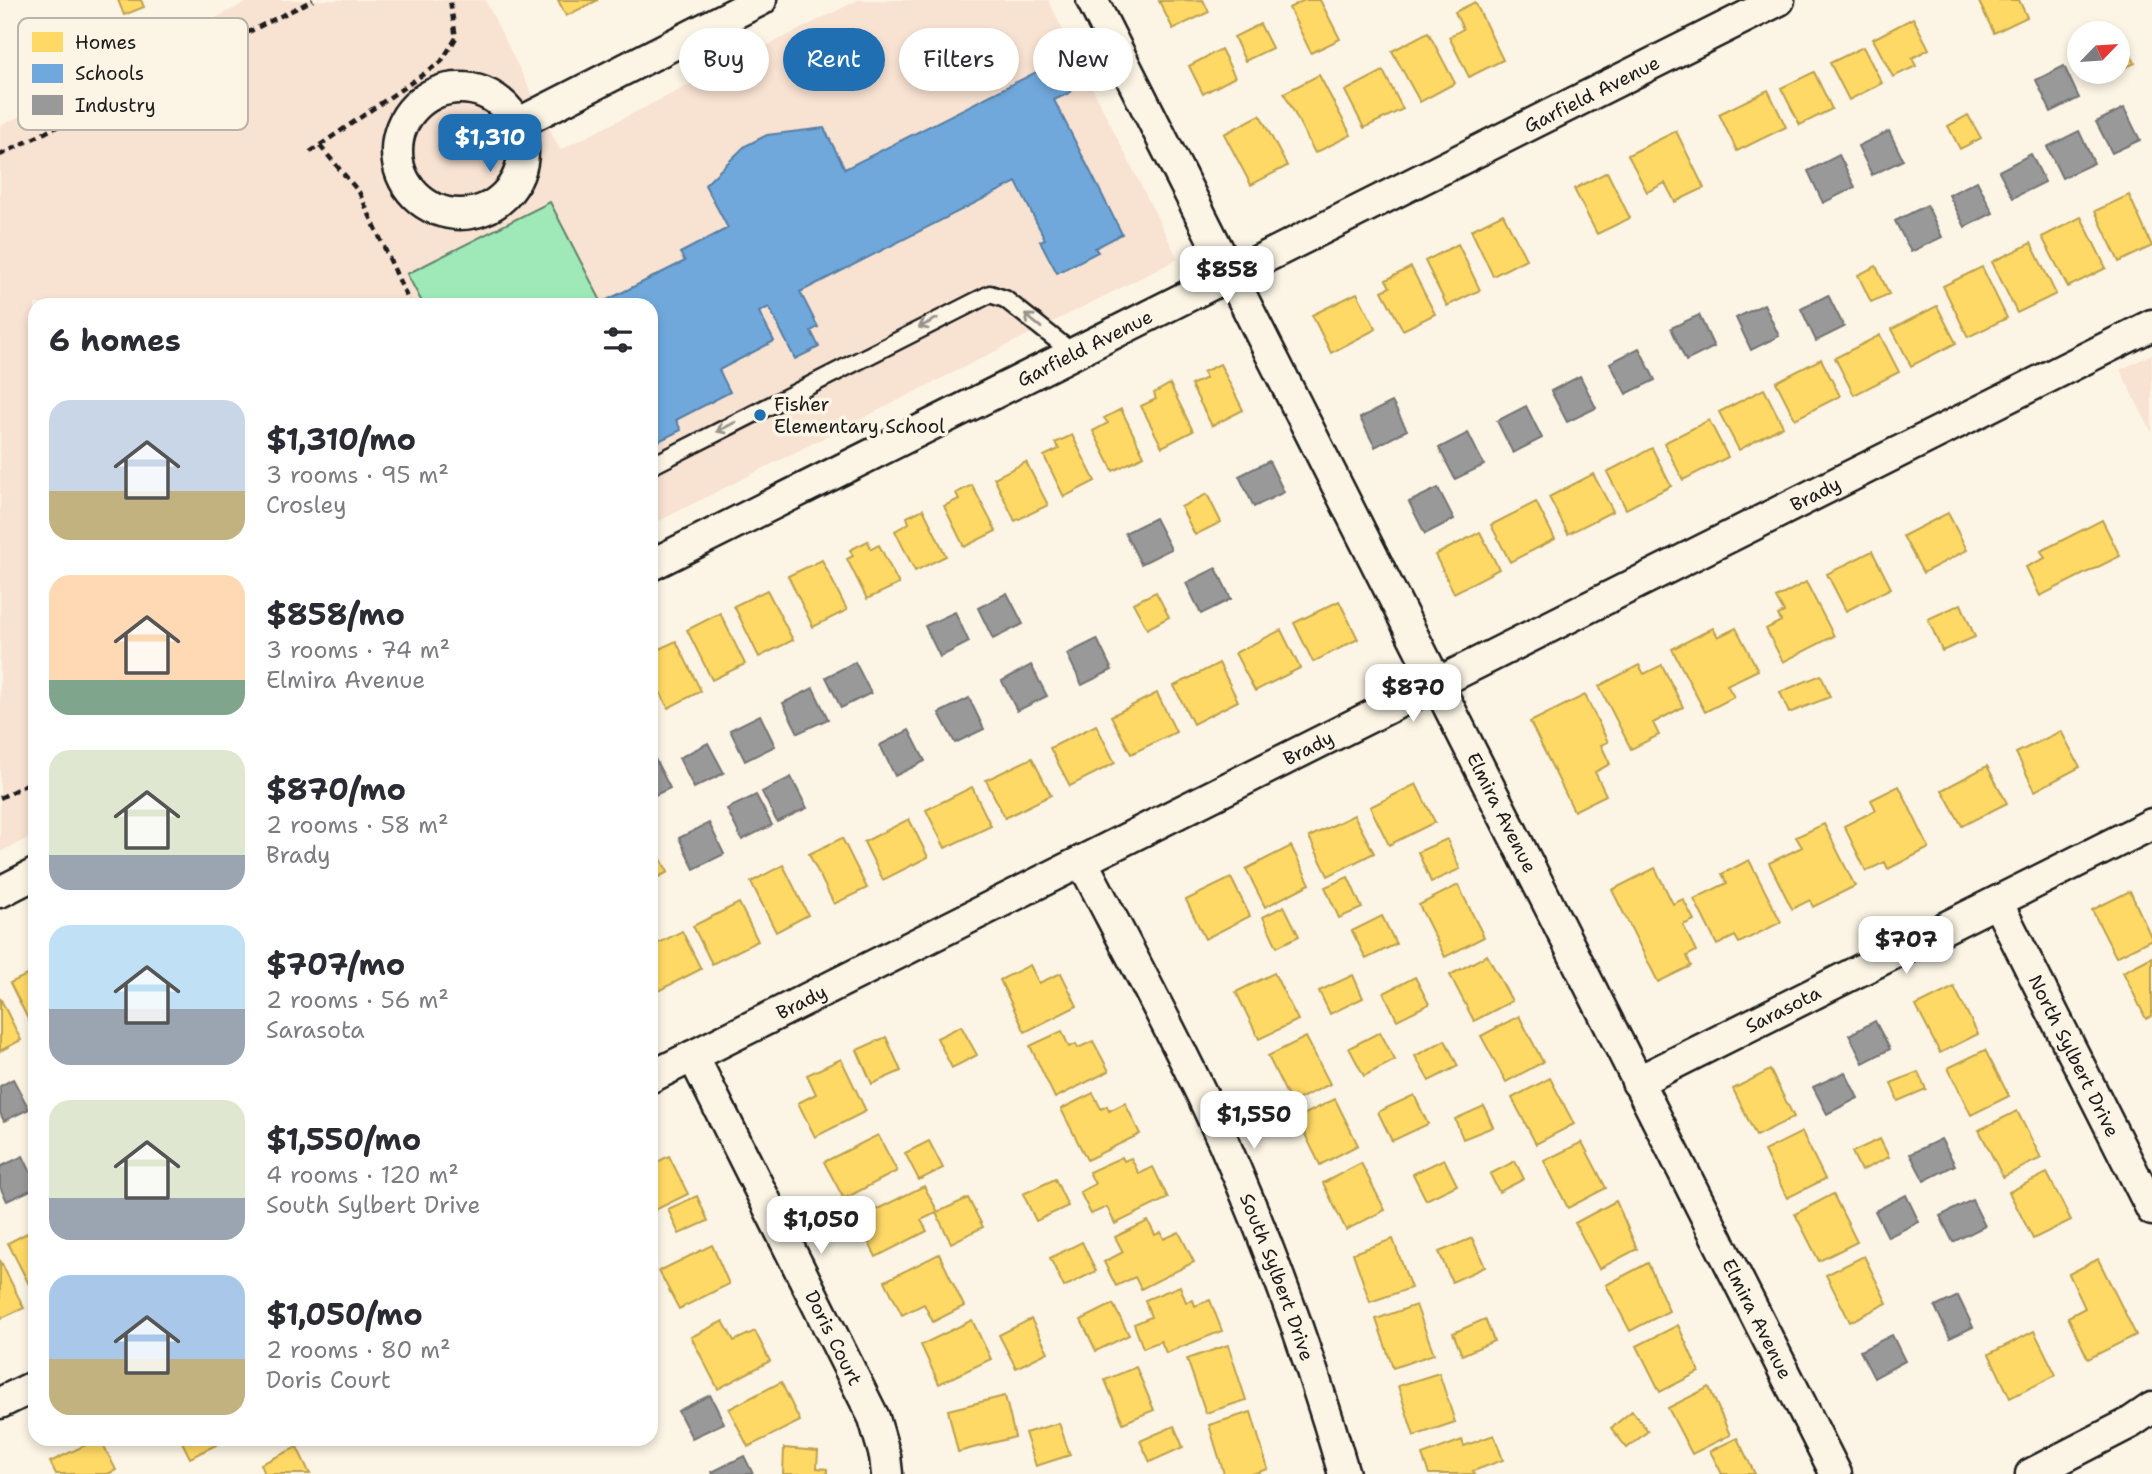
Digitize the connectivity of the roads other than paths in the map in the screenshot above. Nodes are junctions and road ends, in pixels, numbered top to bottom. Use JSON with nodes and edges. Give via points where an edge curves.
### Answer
{"nodes":[{"id":1,"x":761,"y":0,"type":"edge"},
{"id":2,"x":1092,"y":0,"type":"edge"},
{"id":3,"x":1779,"y":0,"type":"edge"},
{"id":4,"x":517,"y":124,"type":"junction"},
{"id":5,"x":1231,"y":275,"type":"junction"},
{"id":6,"x":2152,"y":325,"type":"edge"},
{"id":7,"x":1073,"y":353,"type":"junction"},
{"id":8,"x":658,"y":462,"type":"edge"},
{"id":9,"x":658,"y":561,"type":"edge"},
{"id":10,"x":1437,"y":684,"type":"junction"},
{"id":11,"x":2152,"y":824,"type":"edge"},
{"id":12,"x":1082,"y":861,"type":"junction"},
{"id":13,"x":28,"y":878,"type":"edge"},
{"id":14,"x":0,"y":892,"type":"edge"},
{"id":15,"x":1997,"y":902,"type":"junction"},
{"id":16,"x":693,"y":1056,"type":"junction"},
{"id":17,"x":658,"y":1074,"type":"edge"},
{"id":18,"x":1637,"y":1082,"type":"junction"},
{"id":19,"x":2152,"y":1210,"type":"edge"},
{"id":20,"x":28,"y":1389,"type":"edge"},
{"id":21,"x":0,"y":1403,"type":"edge"},
{"id":22,"x":2152,"y":1408,"type":"edge"},
{"id":23,"x":887,"y":1474,"type":"edge"},
{"id":24,"x":1344,"y":1474,"type":"edge"},
{"id":25,"x":1836,"y":1474,"type":"edge"},
{"id":26,"x":2031,"y":1474,"type":"edge"}],
"edges":[{"from":1,"to":4,"type":"street"},
{"from":2,"to":5,"type":"street","name":"Elmira Avenue"},
{"from":3,"to":5,"type":"street","name":"Garfield Avenue"},
{"from":4,"to":4,"type":"street","via":[[524,152],[520,173],[509,192],[492,207],[472,214],[429,208],[412,194],[401,176],[396,155],[398,133],[408,113],[424,98],[444,89],[476,90],[504,106]]},
{"from":5,"to":7,"type":"street","name":"Garfield Avenue"},
{"from":5,"to":10,"type":"street","name":"Elmira Avenue"},
{"from":6,"to":10,"type":"street","name":"Brady"},
{"from":7,"to":8,"type":"lane","one_way":true,"via":[[1006,299],[990,294]]},
{"from":7,"to":9,"type":"street","name":"Garfield Avenue"},
{"from":10,"to":12,"type":"street","name":"Brady"},
{"from":10,"to":18,"type":"street","name":"Elmira Avenue"},
{"from":11,"to":15,"type":"street","name":"Sarasota"},
{"from":12,"to":16,"type":"street","name":"Brady"},
{"from":12,"to":24,"type":"street","name":"South Sylbert Drive","via":[[1203,1097],[1261,1230],[1313,1371]]},
{"from":13,"to":14,"type":"street"},
{"from":15,"to":18,"type":"street","name":"Sarasota"},
{"from":15,"to":19,"type":"street","name":"North Sylbert Drive"},
{"from":16,"to":17,"type":"street","name":"Brady"},
{"from":16,"to":23,"type":"street","name":"Doris Court","via":[[874,1418]]},
{"from":18,"to":25,"type":"street","name":"Elmira Avenue"},
{"from":20,"to":21,"type":"street"},
{"from":22,"to":26,"type":"street"}]}
